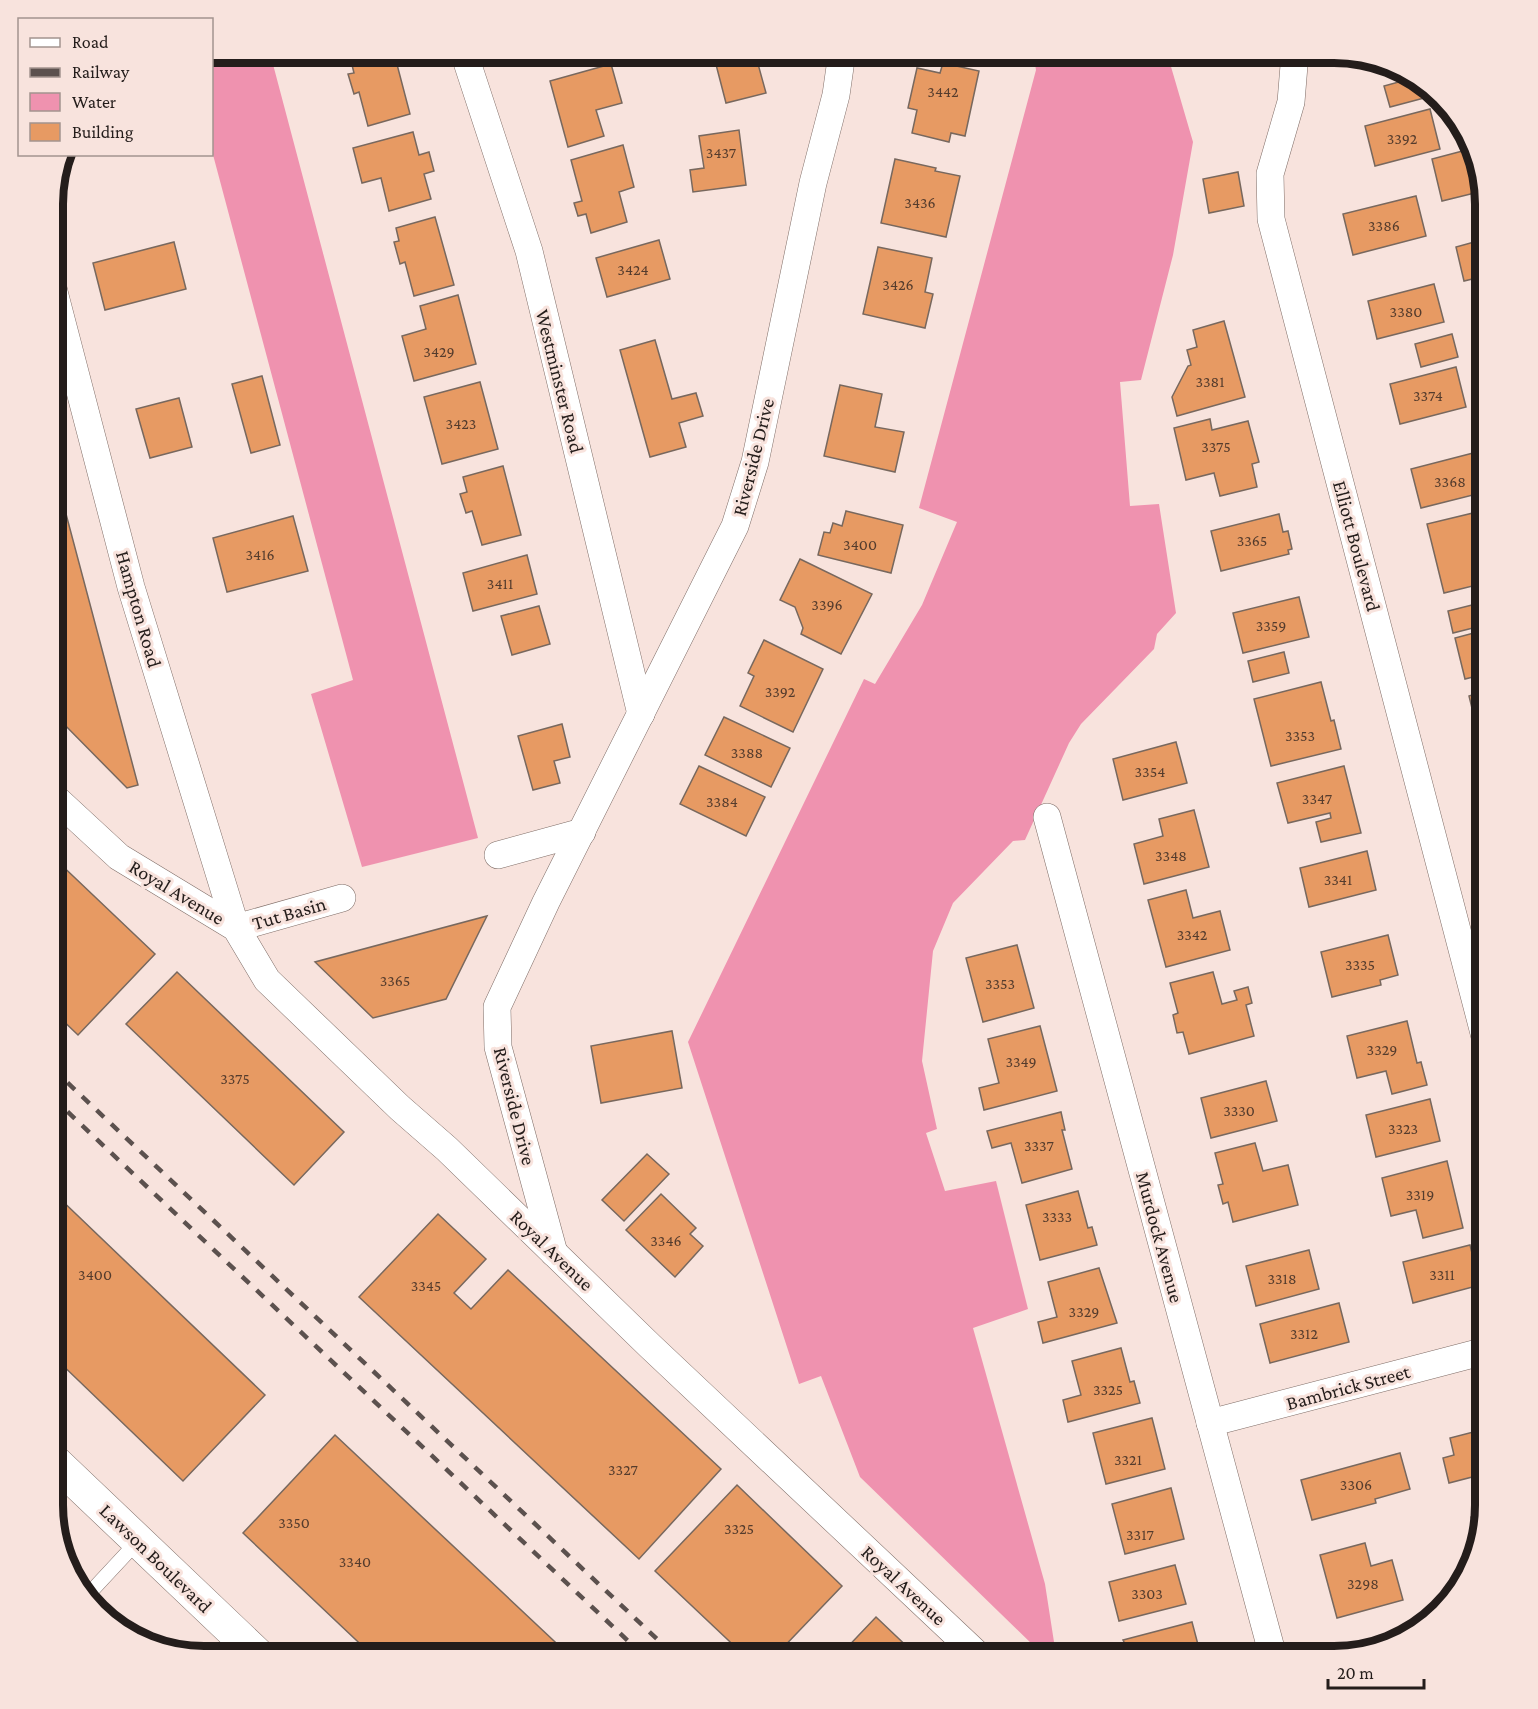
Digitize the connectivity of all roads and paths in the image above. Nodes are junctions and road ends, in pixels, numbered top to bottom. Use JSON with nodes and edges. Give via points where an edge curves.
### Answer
{"nodes":[{"id":1,"x":468,"y":63,"type":"edge"},
{"id":2,"x":841,"y":63,"type":"edge"},
{"id":3,"x":1294,"y":63,"type":"edge"},
{"id":4,"x":63,"y":341,"type":"edge"},
{"id":5,"x":641,"y":714,"type":"junction"},
{"id":6,"x":63,"y":805,"type":"edge"},
{"id":7,"x":1047,"y":817,"type":"dead end"},
{"id":8,"x":582,"y":832,"type":"junction"},
{"id":9,"x":498,"y":855,"type":"dead end"},
{"id":10,"x":342,"y":898,"type":"dead end"},
{"id":11,"x":236,"y":928,"type":"junction"},
{"id":12,"x":1475,"y":999,"type":"edge"},
{"id":13,"x":554,"y":1253,"type":"junction"},
{"id":14,"x":1475,"y":1354,"type":"edge"},
{"id":15,"x":1210,"y":1423,"type":"junction"},
{"id":16,"x":63,"y":1470,"type":"edge"},
{"id":17,"x":138,"y":1541,"type":"junction"},
{"id":18,"x":92,"y":1591,"type":"edge"},
{"id":19,"x":243,"y":1646,"type":"edge"},
{"id":20,"x":968,"y":1646,"type":"edge"},
{"id":21,"x":1270,"y":1646,"type":"edge"}],
"edges":[{"from":1,"to":5,"type":"street","name":"Westminster Road","via":[[529,251]]},
{"from":2,"to":5,"type":"street","name":"Riverside Drive","via":[[749,483],[735,526]]},
{"from":3,"to":12,"type":"street","name":"Elliott Boulevard","via":[[1291,102],[1270,174],[1271,219]]},
{"from":4,"to":11,"type":"street","name":"Hampton Road","via":[[131,587]]},
{"from":5,"to":8,"type":"street","name":"Riverside Drive"},
{"from":6,"to":11,"type":"street","name":"Royal Avenue","via":[[119,857]]},
{"from":7,"to":15,"type":"street","name":"Murdock Avenue"},
{"from":8,"to":9,"type":"street"},
{"from":8,"to":13,"type":"street","name":"Riverside Drive","via":[[497,1007],[498,1047]]},
{"from":10,"to":11,"type":"street","name":"Tut Basin"},
{"from":11,"to":13,"type":"street","name":"Royal Avenue","via":[[267,980]]},
{"from":13,"to":20,"type":"street","name":"Royal Avenue"},
{"from":14,"to":15,"type":"street","name":"Bambrick Street"},
{"from":15,"to":21,"type":"street","name":"Murdock Avenue"},
{"from":16,"to":17,"type":"main road","name":"Lawson Boulevard"},
{"from":17,"to":18,"type":"lane"},
{"from":17,"to":19,"type":"main road","name":"Lawson Boulevard"}]}
